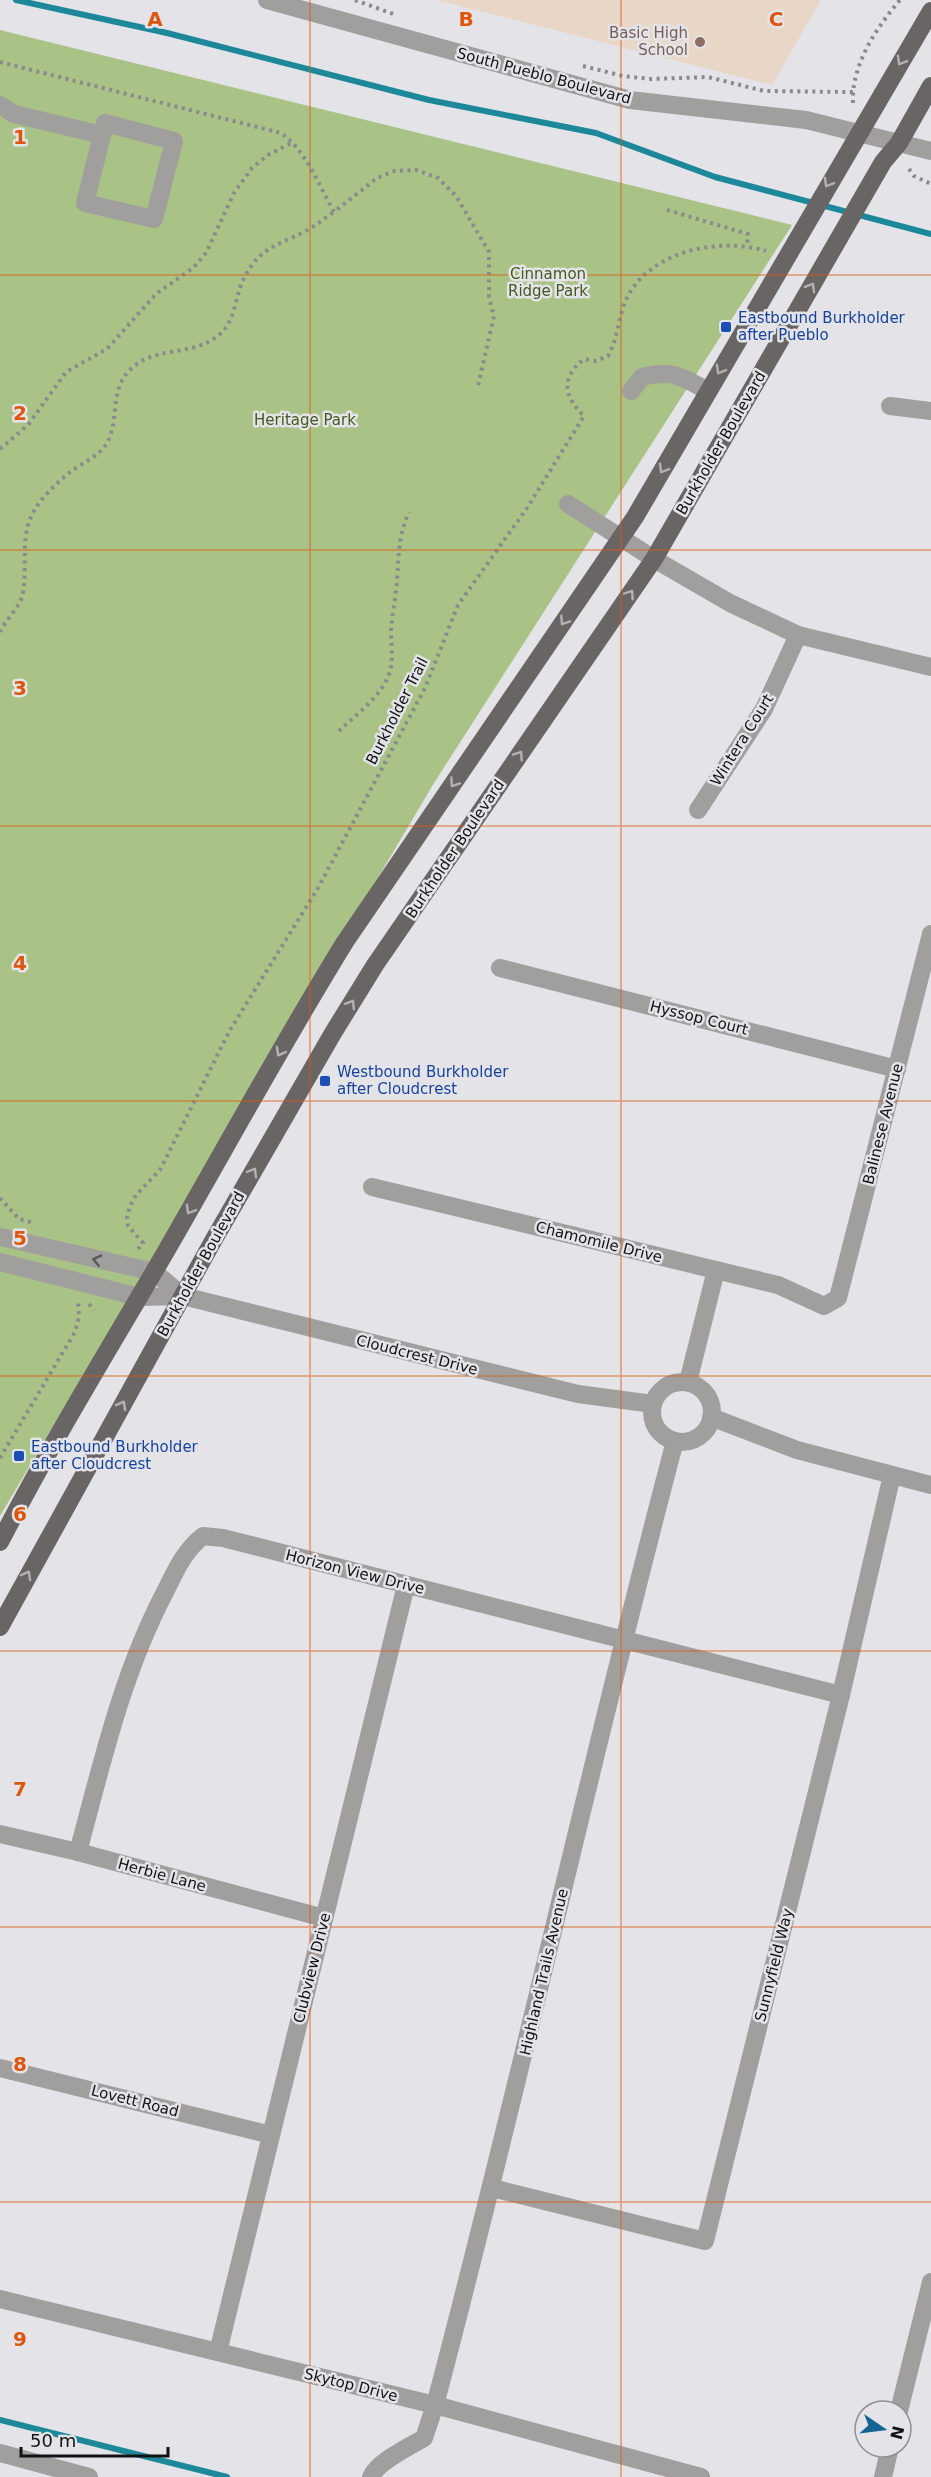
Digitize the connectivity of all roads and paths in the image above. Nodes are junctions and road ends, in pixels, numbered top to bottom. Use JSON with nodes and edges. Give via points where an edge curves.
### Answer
{"nodes":[{"id":1,"x":267,"y":0,"type":"edge"},
{"id":2,"x":355,"y":0,"type":"edge"},
{"id":3,"x":900,"y":0,"type":"edge"},
{"id":4,"x":931,"y":10,"type":"edge"},
{"id":5,"x":404,"y":18,"type":"dead end"},
{"id":6,"x":0,"y":62,"type":"edge"},
{"id":7,"x":578,"y":64,"type":"dead end"},
{"id":8,"x":931,"y":86,"type":"edge"},
{"id":9,"x":853,"y":92,"type":"junction"},
{"id":10,"x":853,"y":103,"type":"dead end"},
{"id":11,"x":0,"y":105,"type":"edge"},
{"id":12,"x":858,"y":133,"type":"junction"},
{"id":13,"x":102,"y":135,"type":"junction"},
{"id":14,"x":293,"y":142,"type":"junction"},
{"id":15,"x":899,"y":143,"type":"junction"},
{"id":16,"x":931,"y":151,"type":"edge"},
{"id":17,"x":909,"y":169,"type":"dead end"},
{"id":18,"x":931,"y":184,"type":"edge"},
{"id":19,"x":667,"y":210,"type":"dead end"},
{"id":20,"x":334,"y":212,"type":"junction"},
{"id":21,"x":747,"y":245,"type":"junction"},
{"id":22,"x":766,"y":251,"type":"dead end"},
{"id":23,"x":478,"y":386,"type":"dead end"},
{"id":24,"x":632,"y":391,"type":"dead end"},
{"id":25,"x":708,"y":391,"type":"junction"},
{"id":26,"x":890,"y":406,"type":"dead end"},
{"id":27,"x":931,"y":411,"type":"edge"},
{"id":28,"x":0,"y":449,"type":"edge"},
{"id":29,"x":568,"y":504,"type":"dead end"},
{"id":30,"x":409,"y":512,"type":"dead end"},
{"id":31,"x":621,"y":539,"type":"junction"},
{"id":32,"x":654,"y":559,"type":"junction"},
{"id":33,"x":0,"y":632,"type":"edge"},
{"id":34,"x":798,"y":635,"type":"junction"},
{"id":35,"x":931,"y":667,"type":"edge"},
{"id":36,"x":339,"y":731,"type":"dead end"},
{"id":37,"x":698,"y":810,"type":"dead end"},
{"id":38,"x":930,"y":941,"type":"edge"},
{"id":39,"x":500,"y":968,"type":"dead end"},
{"id":40,"x":897,"y":1069,"type":"junction"},
{"id":41,"x":372,"y":1187,"type":"dead end"},
{"id":42,"x":0,"y":1236,"type":"edge"},
{"id":43,"x":0,"y":1246,"type":"edge"},
{"id":44,"x":131,"y":1255,"type":"dead end"},
{"id":45,"x":0,"y":1262,"type":"edge"},
{"id":46,"x":716,"y":1270,"type":"junction"},
{"id":47,"x":154,"y":1272,"type":"junction"},
{"id":48,"x":183,"y":1296,"type":"junction"},
{"id":49,"x":139,"y":1297,"type":"junction"},
{"id":50,"x":824,"y":1306,"type":"joint"},
{"id":51,"x":94,"y":1310,"type":"dead end"},
{"id":52,"x":688,"y":1382,"type":"junction"},
{"id":53,"x":653,"y":1404,"type":"junction"},
{"id":54,"x":711,"y":1417,"type":"junction"},
{"id":55,"x":12,"y":1437,"type":"junction"},
{"id":56,"x":19,"y":1441,"type":"dead end"},
{"id":57,"x":675,"y":1441,"type":"junction"},
{"id":58,"x":0,"y":1458,"type":"edge"},
{"id":59,"x":892,"y":1475,"type":"junction"},
{"id":60,"x":931,"y":1485,"type":"edge"},
{"id":61,"x":0,"y":1542,"type":"edge"},
{"id":62,"x":406,"y":1585,"type":"junction"},
{"id":63,"x":0,"y":1627,"type":"edge"},
{"id":64,"x":624,"y":1638,"type":"junction"},
{"id":65,"x":841,"y":1695,"type":"junction"},
{"id":66,"x":0,"y":1834,"type":"edge"},
{"id":67,"x":78,"y":1852,"type":"junction"},
{"id":68,"x":324,"y":1918,"type":"junction"},
{"id":69,"x":0,"y":2068,"type":"edge"},
{"id":70,"x":271,"y":2135,"type":"junction"},
{"id":71,"x":492,"y":2188,"type":"junction"},
{"id":72,"x":931,"y":2282,"type":"edge"},
{"id":73,"x":0,"y":2299,"type":"edge"},
{"id":74,"x":218,"y":2352,"type":"junction"},
{"id":75,"x":902,"y":2399,"type":"edge"},
{"id":76,"x":435,"y":2405,"type":"junction"},
{"id":77,"x":0,"y":2453,"type":"edge"},
{"id":78,"x":887,"y":2459,"type":"edge"},
{"id":79,"x":89,"y":2477,"type":"edge"},
{"id":80,"x":371,"y":2477,"type":"edge"},
{"id":81,"x":701,"y":2477,"type":"edge"},
{"id":82,"x":883,"y":2477,"type":"edge"}],
"edges":[{"from":1,"to":12,"type":"street","name":"South Pueblo Boulevard","via":[[630,100],[806,120]]},
{"from":2,"to":5,"type":"path"},
{"from":3,"to":9,"type":"path","via":[[865,52]]},
{"from":4,"to":12,"type":"main road","one_way":true},
{"from":6,"to":14,"type":"path","via":[[281,133]]},
{"from":7,"to":9,"type":"path","via":[[651,79],[708,77],[764,91]]},
{"from":8,"to":15,"type":"main road","name":"Burkholder Boulevard"},
{"from":9,"to":10,"type":"path"},
{"from":11,"to":13,"type":"street","via":[[14,114]]},
{"from":12,"to":15,"type":"street","name":"South Pueblo Boulevard"},
{"from":12,"to":25,"type":"main road","one_way":true},
{"from":13,"to":13,"type":"street","via":[[105,123],[174,141],[154,219],[86,203]]},
{"from":14,"to":20,"type":"path"},
{"from":14,"to":28,"type":"path","via":[[268,154],[252,168],[234,193],[206,252],[193,268],[156,294],[107,348],[66,372],[28,425]]},
{"from":15,"to":16,"type":"street","name":"South Pueblo Boulevard"},
{"from":32,"to":15,"type":"main road","name":"Burkholder Boulevard","one_way":true,"via":[[883,162]]},
{"from":17,"to":18,"type":"path"},
{"from":19,"to":21,"type":"path","via":[[747,234]]},
{"from":20,"to":23,"type":"path","via":[[377,178],[394,171],[416,170],[438,178],[456,196],[489,252],[489,297],[494,316]]},
{"from":20,"to":33,"type":"path","via":[[310,228],[280,240],[261,255],[244,278],[234,313],[222,332],[203,346],[143,359],[128,372],[118,385],[109,440],[100,453],[69,473],[36,507],[24,540],[23,596]]},
{"from":21,"to":22,"type":"path","name":"Burkholder Trail"},
{"from":21,"to":44,"type":"path","name":"Burkholder Trail","via":[[695,250],[663,262],[629,294],[608,356],[596,361],[584,359],[574,367],[567,389],[571,404],[584,416],[527,508],[458,604],[425,688],[318,888],[230,1030],[160,1170],[130,1206],[128,1226],[143,1242]]},
{"from":24,"to":25,"type":"street","via":[[642,377],[660,372],[678,374]]},
{"from":25,"to":31,"type":"main road","one_way":true},
{"from":26,"to":27,"type":"street"},
{"from":29,"to":31,"type":"street"},
{"from":30,"to":36,"type":"path","via":[[397,550],[391,632],[393,660],[387,680]]},
{"from":31,"to":32,"type":"street"},
{"from":31,"to":47,"type":"main road","one_way":true,"via":[[345,942]]},
{"from":32,"to":34,"type":"street","via":[[730,603]]},
{"from":48,"to":32,"type":"main road","name":"Burkholder Boulevard","one_way":true,"via":[[375,966]]},
{"from":34,"to":35,"type":"street"},
{"from":34,"to":37,"type":"street","name":"Wintera Court","via":[[764,709]]},
{"from":38,"to":40,"type":"street","name":"Balinese Avenue"},
{"from":39,"to":40,"type":"street","name":"Hyssop Court"},
{"from":40,"to":50,"type":"street","name":"Balinese Avenue","via":[[838,1298]]},
{"from":41,"to":46,"type":"street","name":"Chamomile Drive"},
{"from":42,"to":43,"type":"street","name":"Cloudcrest Drive"},
{"from":47,"to":42,"type":"street","name":"Cloudcrest Drive","one_way":true},
{"from":45,"to":49,"type":"street","name":"Cloudcrest Drive"},
{"from":46,"to":50,"type":"street","name":"Chamomile Drive","via":[[778,1285]]},
{"from":46,"to":52,"type":"street"},
{"from":47,"to":48,"type":"street","name":"Cloudcrest Drive"},
{"from":47,"to":49,"type":"main road"},
{"from":48,"to":49,"type":"street","name":"Cloudcrest Drive"},
{"from":48,"to":53,"type":"street","name":"Cloudcrest Drive","via":[[578,1394]]},
{"from":63,"to":48,"type":"main road","name":"Burkholder Boulevard","one_way":true},
{"from":49,"to":61,"type":"main road","via":[[61,1428]]},
{"from":51,"to":55,"type":"path","via":[[78,1296],[75,1332]]},
{"from":52,"to":53,"type":"street","via":[[666,1386]]},
{"from":52,"to":54,"type":"street","via":[[706,1395]]},
{"from":53,"to":57,"type":"street","via":[[656,1428]]},
{"from":54,"to":57,"type":"street","via":[[698,1437]]},
{"from":54,"to":59,"type":"street","via":[[797,1450]]},
{"from":55,"to":56,"type":"path"},
{"from":55,"to":58,"type":"path"},
{"from":57,"to":64,"type":"street","name":"Highland Trails Avenue"},
{"from":59,"to":60,"type":"street"},
{"from":59,"to":65,"type":"street","name":"Sunnyfield Way"},
{"from":62,"to":64,"type":"street","name":"Horizon View Drive"},
{"from":62,"to":67,"type":"street","name":"Horizon View Drive","via":[[203,1536],[188,1549],[154,1612],[119,1698]]},
{"from":62,"to":68,"type":"street","name":"Clubview Drive"},
{"from":64,"to":65,"type":"street","name":"Horizon View Drive"},
{"from":64,"to":71,"type":"street","name":"Highland Trails Avenue"},
{"from":65,"to":71,"type":"street","name":"Sunnyfield Way","via":[[705,2241]]},
{"from":66,"to":67,"type":"street","name":"Herbie Lane"},
{"from":67,"to":68,"type":"street","name":"Herbie Lane"},
{"from":68,"to":70,"type":"street","name":"Clubview Drive"},
{"from":69,"to":70,"type":"street","name":"Lovett Road"},
{"from":70,"to":74,"type":"street","name":"Clubview Drive"},
{"from":71,"to":76,"type":"street","name":"Highland Trails Avenue"},
{"from":72,"to":75,"type":"street"},
{"from":73,"to":74,"type":"street","name":"Skytop Drive"},
{"from":74,"to":76,"type":"street","name":"Skytop Drive"},
{"from":76,"to":80,"type":"street","name":"Highland Trails Avenue","via":[[424,2438]]},
{"from":76,"to":81,"type":"street","name":"Skytop Drive"},
{"from":77,"to":79,"type":"street"},
{"from":78,"to":82,"type":"street"}]}
